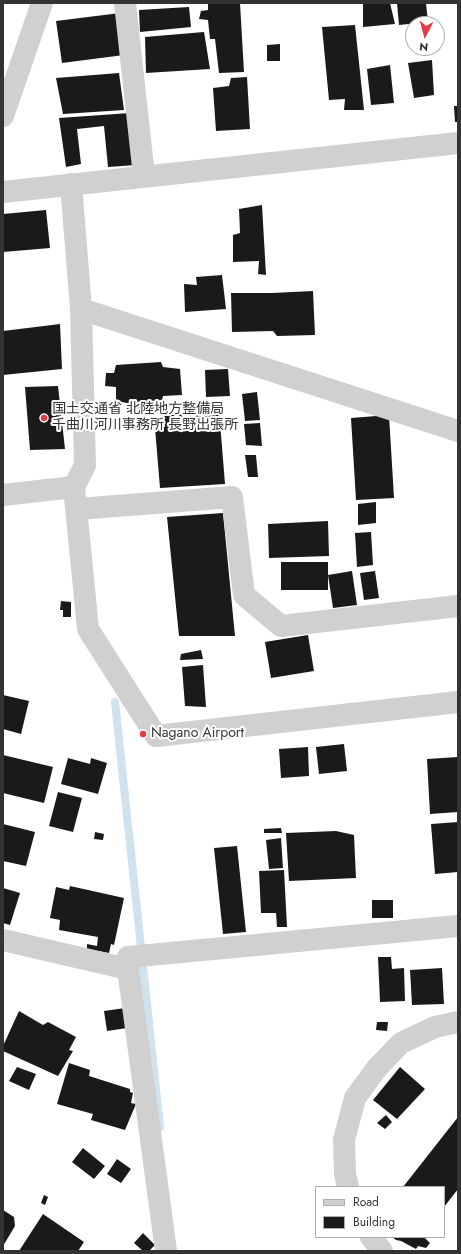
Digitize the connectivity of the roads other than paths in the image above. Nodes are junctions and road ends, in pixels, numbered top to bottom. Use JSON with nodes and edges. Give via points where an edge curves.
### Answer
{"nodes":[{"id":1,"x":42,"y":3,"type":"edge"},
{"id":2,"x":125,"y":3,"type":"edge"},
{"id":3,"x":3,"y":116,"type":"edge"},
{"id":4,"x":458,"y":143,"type":"edge"},
{"id":5,"x":144,"y":176,"type":"junction"},
{"id":6,"x":71,"y":184,"type":"junction"},
{"id":7,"x":3,"y":192,"type":"edge"},
{"id":8,"x":81,"y":309,"type":"junction"},
{"id":9,"x":458,"y":431,"type":"edge"},
{"id":10,"x":74,"y":487,"type":"junction"},
{"id":11,"x":3,"y":495,"type":"edge"},
{"id":12,"x":77,"y":509,"type":"junction"},
{"id":13,"x":458,"y":606,"type":"edge"},
{"id":14,"x":458,"y":702,"type":"edge"},
{"id":15,"x":458,"y":926,"type":"edge"},
{"id":16,"x":3,"y":940,"type":"edge"},
{"id":17,"x":128,"y":969,"type":"junction"},
{"id":18,"x":458,"y":1022,"type":"edge"},
{"id":19,"x":348,"y":1186,"type":"edge"},
{"id":20,"x":372,"y":1238,"type":"edge"},
{"id":21,"x":166,"y":1251,"type":"edge"},
{"id":22,"x":382,"y":1251,"type":"edge"}],
"edges":[{"from":1,"to":3,"type":"street"},
{"from":2,"to":5,"type":"street"},
{"from":4,"to":5,"type":"street"},
{"from":5,"to":6,"type":"street"},
{"from":6,"to":7,"type":"street"},
{"from":6,"to":8,"type":"street"},
{"from":8,"to":9,"type":"street"},
{"from":8,"to":10,"type":"street","via":[[85,464]]},
{"from":10,"to":11,"type":"street"},
{"from":10,"to":12,"type":"street"},
{"from":12,"to":13,"type":"street","via":[[232,497],[244,595],[281,626]]},
{"from":12,"to":14,"type":"street","via":[[88,629],[156,736]]},
{"from":15,"to":17,"type":"street","via":[[128,957]]},
{"from":16,"to":17,"type":"street"},
{"from":17,"to":21,"type":"street"},
{"from":18,"to":19,"type":"street","via":[[435,1027],[401,1043],[377,1068],[355,1098],[344,1140]]},
{"from":20,"to":22,"type":"street"}]}
